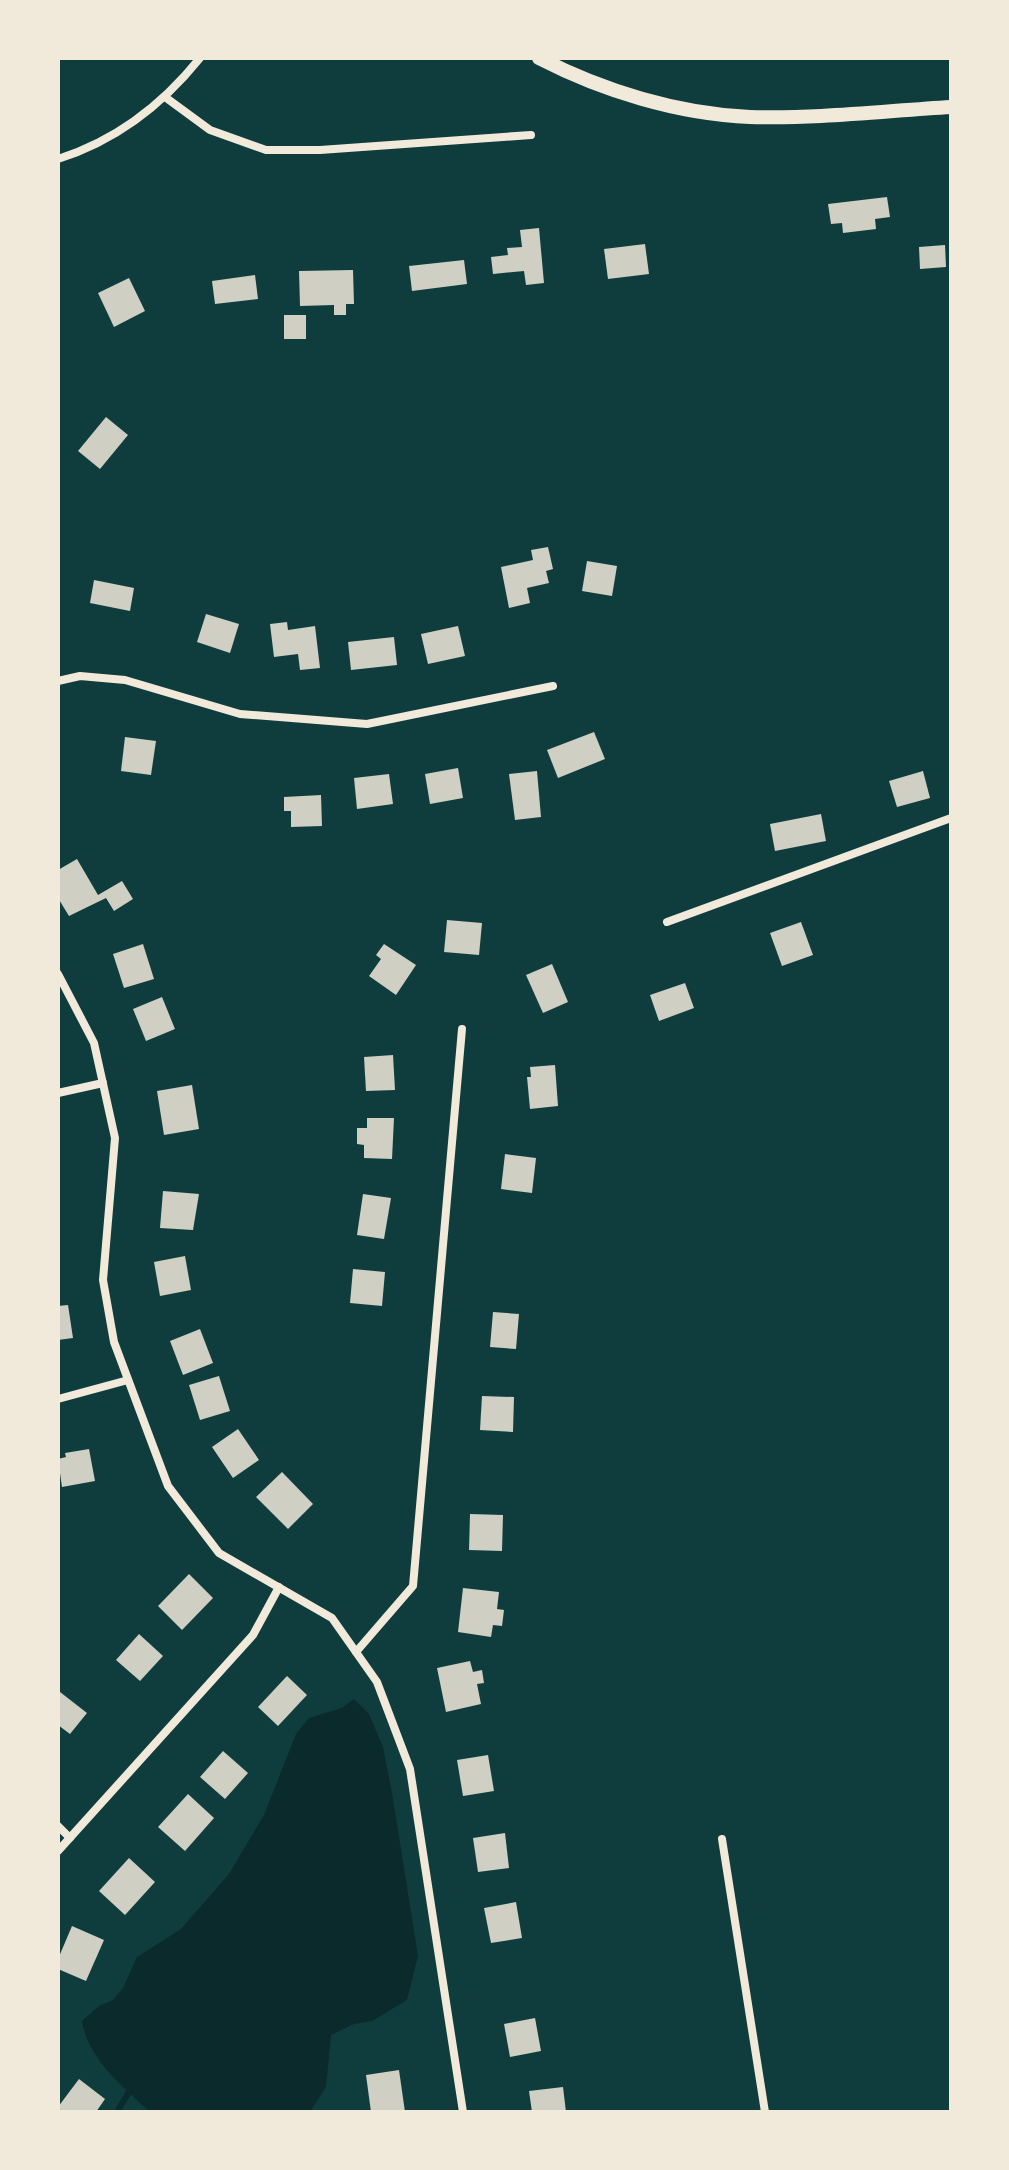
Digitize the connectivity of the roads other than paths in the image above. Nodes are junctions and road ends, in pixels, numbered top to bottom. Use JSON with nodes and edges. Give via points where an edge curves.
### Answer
{"nodes":[{"id":1,"x":200,"y":58,"type":"edge"},
{"id":2,"x":539,"y":58,"type":"edge"},
{"id":3,"x":165,"y":97,"type":"junction"},
{"id":4,"x":951,"y":107,"type":"edge"},
{"id":5,"x":531,"y":135,"type":"dead end"},
{"id":6,"x":58,"y":159,"type":"edge"},
{"id":7,"x":58,"y":681,"type":"edge"},
{"id":8,"x":553,"y":686,"type":"dead end"},
{"id":9,"x":951,"y":818,"type":"edge"},
{"id":10,"x":667,"y":922,"type":"dead end"},
{"id":11,"x":58,"y":974,"type":"edge"},
{"id":12,"x":462,"y":1029,"type":"dead end"},
{"id":13,"x":103,"y":1083,"type":"junction"},
{"id":14,"x":58,"y":1093,"type":"edge"},
{"id":15,"x":128,"y":1380,"type":"junction"},
{"id":16,"x":58,"y":1399,"type":"edge"},
{"id":17,"x":279,"y":1587,"type":"junction"},
{"id":18,"x":356,"y":1652,"type":"junction"},
{"id":19,"x":58,"y":1826,"type":"edge"},
{"id":20,"x":70,"y":1838,"type":"junction"},
{"id":21,"x":722,"y":1839,"type":"dead end"},
{"id":22,"x":58,"y":1851,"type":"edge"},
{"id":23,"x":463,"y":2112,"type":"edge"},
{"id":24,"x":765,"y":2112,"type":"edge"}],
"edges":[{"from":1,"to":3,"type":"street"},
{"from":2,"to":4,"type":"main road","via":[[626,94],[713,113],[792,116]]},
{"from":3,"to":5,"type":"street","via":[[210,130],[266,150]]},
{"from":3,"to":6,"type":"street","via":[[113,135]]},
{"from":7,"to":8,"type":"street","via":[[80,676],[125,680],[240,714],[367,724]]},
{"from":9,"to":10,"type":"street"},
{"from":11,"to":13,"type":"street","via":[[94,1043]]},
{"from":12,"to":18,"type":"street","via":[[413,1586]]},
{"from":13,"to":14,"type":"street"},
{"from":13,"to":15,"type":"street","via":[[115,1138],[103,1280],[114,1342]]},
{"from":15,"to":16,"type":"street"},
{"from":15,"to":17,"type":"street","via":[[168,1486],[219,1553]]},
{"from":17,"to":18,"type":"street","via":[[332,1618]]},
{"from":17,"to":20,"type":"street","via":[[253,1635]]},
{"from":18,"to":23,"type":"street","via":[[377,1682],[410,1769]]},
{"from":19,"to":20,"type":"street"},
{"from":20,"to":22,"type":"street"},
{"from":21,"to":24,"type":"street"}]}
